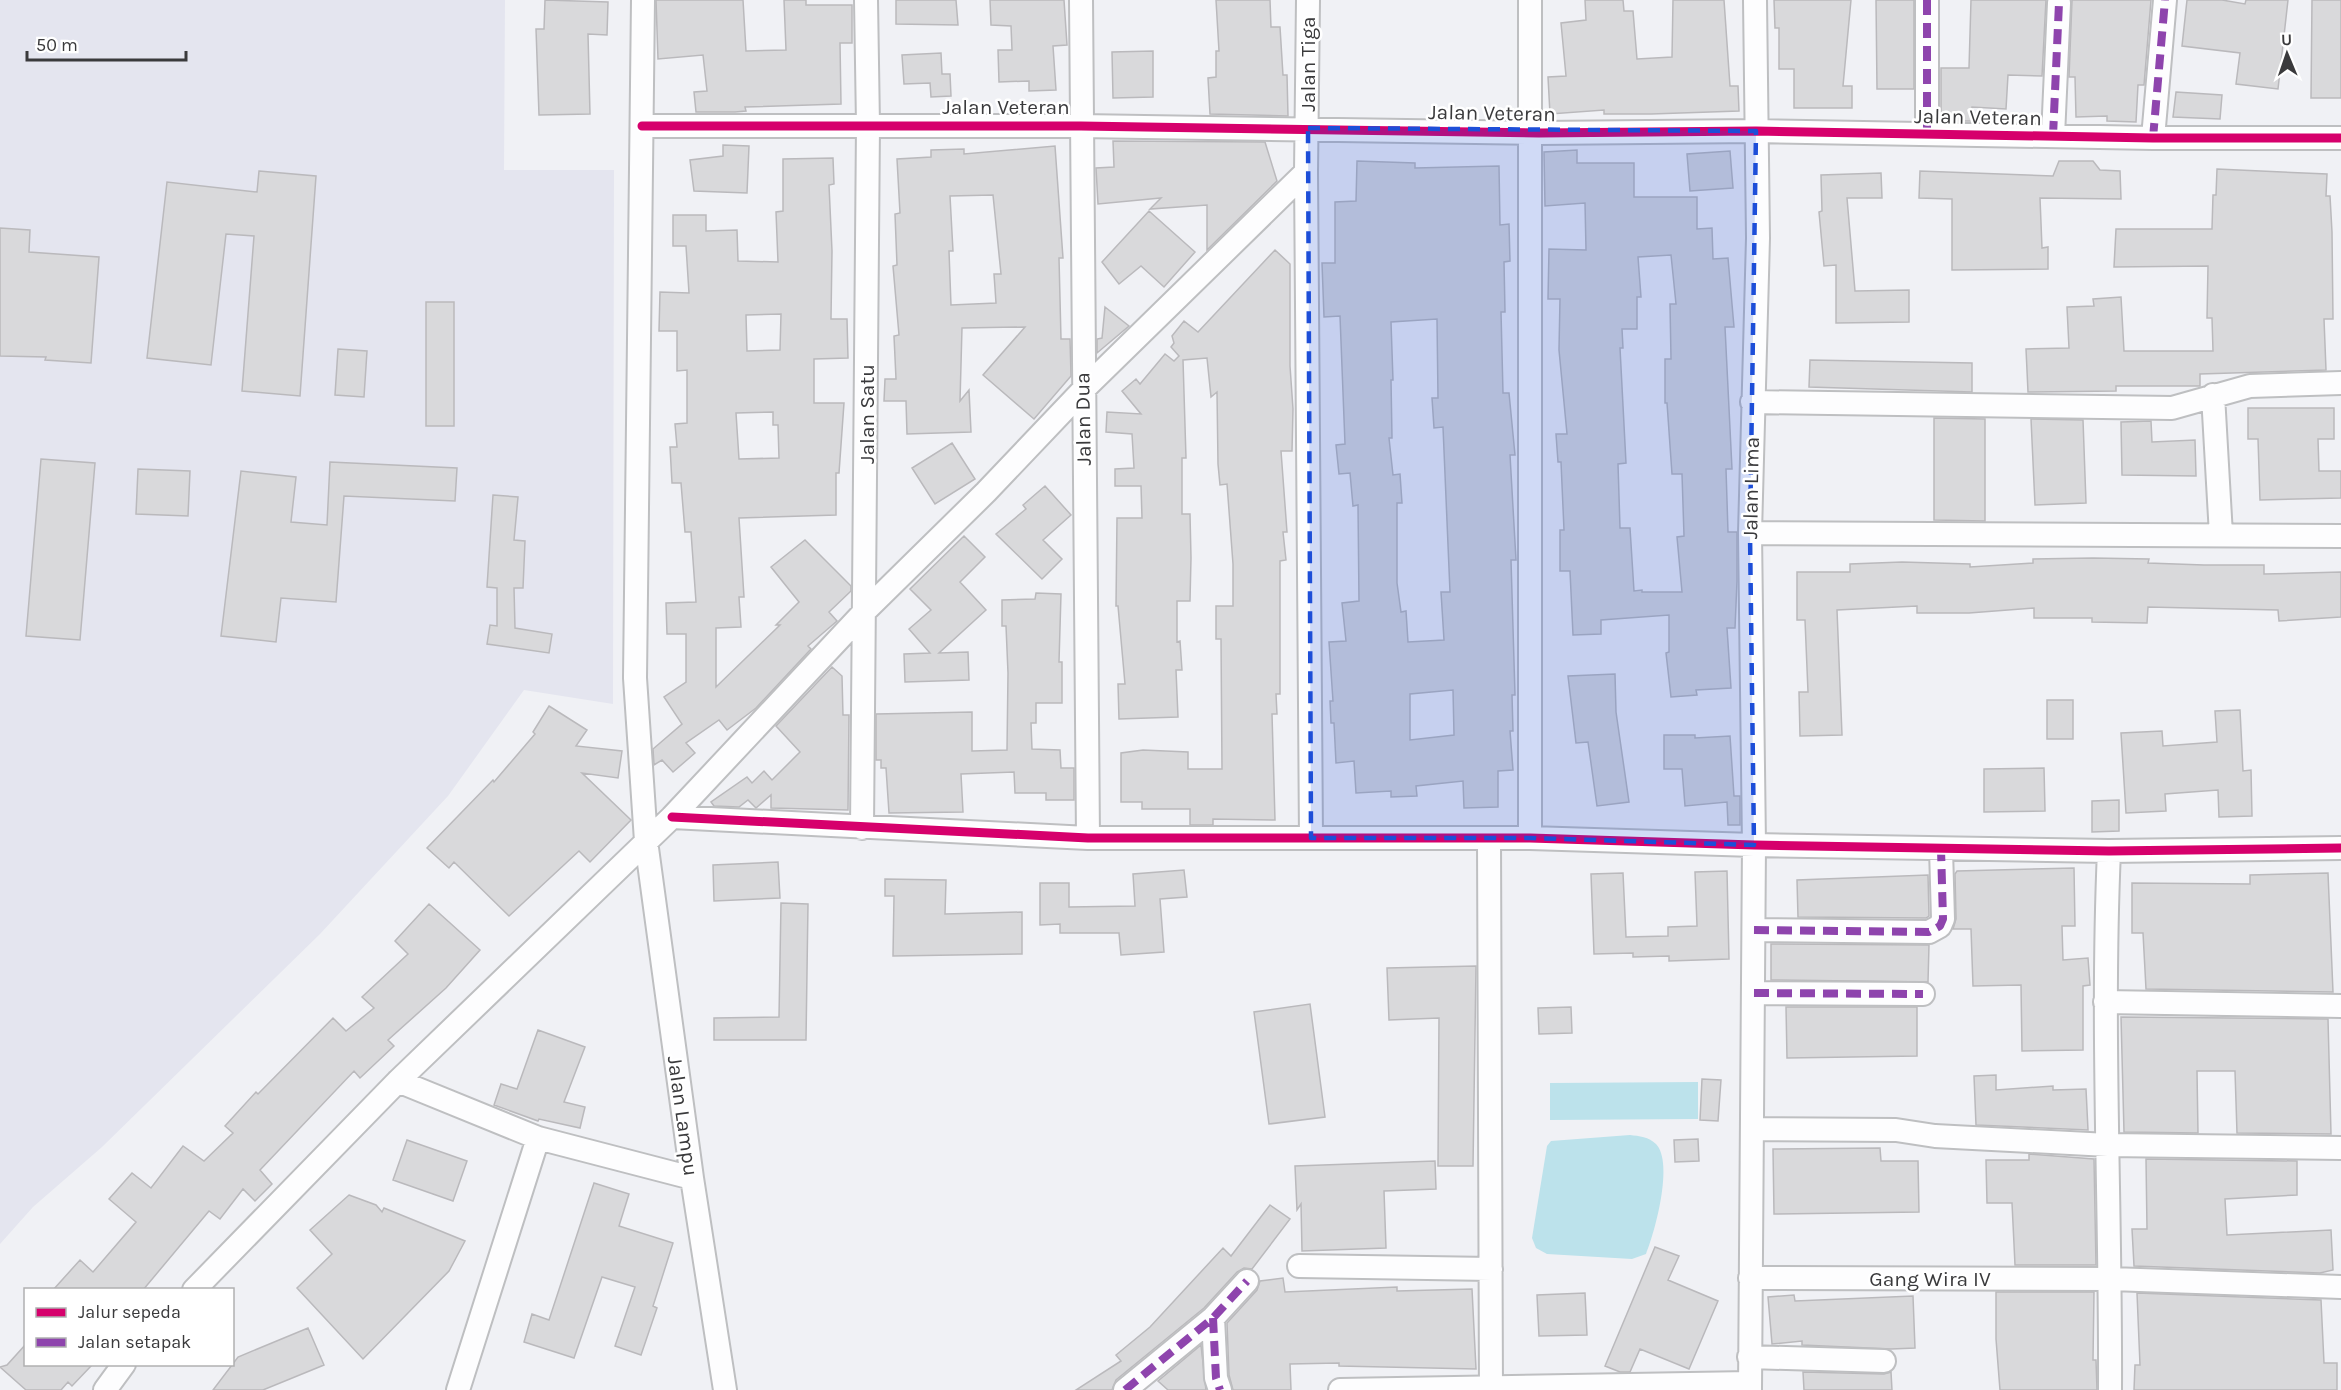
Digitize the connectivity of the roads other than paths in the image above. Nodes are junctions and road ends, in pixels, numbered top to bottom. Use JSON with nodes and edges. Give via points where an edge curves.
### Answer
{"nodes":[{"id":1,"x":643,"y":0,"type":"edge"},
{"id":2,"x":866,"y":0,"type":"edge"},
{"id":3,"x":1081,"y":0,"type":"edge"},
{"id":4,"x":1308,"y":0,"type":"edge"},
{"id":5,"x":1530,"y":0,"type":"edge"},
{"id":6,"x":1755,"y":0,"type":"edge"},
{"id":7,"x":1927,"y":0,"type":"edge"},
{"id":8,"x":2165,"y":0,"type":"edge"},
{"id":9,"x":2059,"y":3,"type":"dead end"},
{"id":10,"x":868,"y":125,"type":"junction"},
{"id":11,"x":642,"y":126,"type":"junction"},
{"id":12,"x":1081,"y":126,"type":"junction"},
{"id":13,"x":1308,"y":128,"type":"junction"},
{"id":14,"x":1756,"y":131,"type":"junction"},
{"id":15,"x":1531,"y":132,"type":"junction"},
{"id":16,"x":1927,"y":134,"type":"junction"},
{"id":17,"x":2053,"y":136,"type":"junction"},
{"id":18,"x":2153,"y":138,"type":"junction"},
{"id":19,"x":2341,"y":138,"type":"edge"},
{"id":20,"x":1306,"y":172,"type":"junction"},
{"id":21,"x":2341,"y":384,"type":"edge"},
{"id":22,"x":1083,"y":390,"type":"junction"},
{"id":23,"x":2213,"y":395,"type":"junction"},
{"id":24,"x":1752,"y":402,"type":"junction"},
{"id":25,"x":1750,"y":533,"type":"junction"},
{"id":26,"x":2221,"y":536,"type":"junction"},
{"id":27,"x":2341,"y":536,"type":"edge"},
{"id":28,"x":866,"y":610,"type":"junction"},
{"id":29,"x":672,"y":817,"type":"junction"},
{"id":30,"x":862,"y":828,"type":"junction"},
{"id":31,"x":1088,"y":838,"type":"junction"},
{"id":32,"x":1311,"y":838,"type":"junction"},
{"id":33,"x":1530,"y":838,"type":"junction"},
{"id":34,"x":1489,"y":840,"type":"junction"},
{"id":35,"x":646,"y":841,"type":"junction"},
{"id":36,"x":1754,"y":846,"type":"junction"},
{"id":37,"x":2341,"y":848,"type":"edge"},
{"id":38,"x":1941,"y":849,"type":"junction"},
{"id":39,"x":2109,"y":851,"type":"junction"},
{"id":40,"x":1754,"y":930,"type":"junction"},
{"id":41,"x":1754,"y":993,"type":"junction"},
{"id":42,"x":1923,"y":994,"type":"dead end"},
{"id":43,"x":2105,"y":1002,"type":"junction"},
{"id":44,"x":2341,"y":1006,"type":"edge"},
{"id":45,"x":399,"y":1081,"type":"junction"},
{"id":46,"x":1753,"y":1129,"type":"junction"},
{"id":47,"x":538,"y":1138,"type":"junction"},
{"id":48,"x":2108,"y":1145,"type":"junction"},
{"id":49,"x":2341,"y":1148,"type":"edge"},
{"id":50,"x":692,"y":1178,"type":"junction"},
{"id":51,"x":1299,"y":1266,"type":"dead end"},
{"id":52,"x":1491,"y":1269,"type":"junction"},
{"id":53,"x":1750,"y":1278,"type":"junction"},
{"id":54,"x":2111,"y":1279,"type":"junction"},
{"id":55,"x":1247,"y":1281,"type":"dead end"},
{"id":56,"x":2341,"y":1287,"type":"edge"},
{"id":57,"x":196,"y":1288,"type":"edge"},
{"id":58,"x":1213,"y":1318,"type":"junction"},
{"id":59,"x":1749,"y":1357,"type":"junction"},
{"id":60,"x":1884,"y":1361,"type":"dead end"},
{"id":61,"x":123,"y":1366,"type":"edge"},
{"id":62,"x":1750,"y":1387,"type":"edge"},
{"id":63,"x":1491,"y":1388,"type":"edge"},
{"id":64,"x":105,"y":1390,"type":"edge"},
{"id":65,"x":458,"y":1390,"type":"edge"},
{"id":66,"x":726,"y":1390,"type":"edge"},
{"id":67,"x":1125,"y":1390,"type":"edge"},
{"id":68,"x":1220,"y":1390,"type":"edge"},
{"id":69,"x":1340,"y":1390,"type":"edge"},
{"id":70,"x":2110,"y":1390,"type":"edge"}],
"edges":[{"from":1,"to":11,"type":"street","name":"Jalan Lampu"},
{"from":2,"to":10,"type":"street","name":"Jalan Satu"},
{"from":3,"to":12,"type":"street","name":"Jalan Dua"},
{"from":4,"to":13,"type":"street","name":"Jalan Tiga"},
{"from":5,"to":15,"type":"street"},
{"from":6,"to":14,"type":"street","name":"Jalan Lima"},
{"from":7,"to":16,"type":"street"},
{"from":8,"to":18,"type":"street"},
{"from":9,"to":17,"type":"street"},
{"from":10,"to":11,"type":"street","name":"Jalan Veteran"},
{"from":10,"to":12,"type":"street","name":"Jalan Veteran"},
{"from":10,"to":28,"type":"street","name":"Jalan Satu"},
{"from":11,"to":35,"type":"street","name":"Jalan Lampu","via":[[635,678]]},
{"from":12,"to":13,"type":"street","name":"Jalan Veteran"},
{"from":12,"to":22,"type":"street","name":"Jalan Dua"},
{"from":13,"to":15,"type":"street","name":"Jalan Veteran"},
{"from":13,"to":20,"type":"street","name":"Jalan Tiga"},
{"from":14,"to":15,"type":"street","name":"Jalan Veteran"},
{"from":14,"to":16,"type":"street","name":"Jalan Veteran"},
{"from":14,"to":24,"type":"street","name":"Jalan Lima","via":[[1758,238]]},
{"from":15,"to":33,"type":"street"},
{"from":16,"to":17,"type":"street","name":"Jalan Veteran"},
{"from":17,"to":18,"type":"street","name":"Jalan Veteran"},
{"from":18,"to":19,"type":"street","name":"Jalan Veteran"},
{"from":20,"to":22,"type":"street"},
{"from":20,"to":32,"type":"street","name":"Jalan Tiga"},
{"from":21,"to":23,"type":"street","via":[[2250,386]]},
{"from":22,"to":28,"type":"street"},
{"from":22,"to":31,"type":"street","name":"Jalan Dua"},
{"from":23,"to":24,"type":"street","via":[[2172,408]]},
{"from":23,"to":26,"type":"street"},
{"from":24,"to":25,"type":"street","name":"Jalan Lima"},
{"from":25,"to":26,"type":"street"},
{"from":25,"to":36,"type":"street","name":"Jalan Lima"},
{"from":26,"to":27,"type":"street"},
{"from":28,"to":29,"type":"street"},
{"from":28,"to":30,"type":"street","name":"Jalan Satu"},
{"from":29,"to":30,"type":"street"},
{"from":29,"to":35,"type":"street"},
{"from":30,"to":31,"type":"street"},
{"from":31,"to":32,"type":"street"},
{"from":32,"to":34,"type":"street"},
{"from":33,"to":34,"type":"street"},
{"from":33,"to":36,"type":"street"},
{"from":34,"to":52,"type":"street"},
{"from":35,"to":45,"type":"street"},
{"from":35,"to":50,"type":"street","name":"Jalan Lampu"},
{"from":36,"to":38,"type":"street"},
{"from":36,"to":40,"type":"street","name":"Jalan Lima"},
{"from":37,"to":39,"type":"street"},
{"from":38,"to":39,"type":"street"},
{"from":38,"to":40,"type":"street","via":[[1943,919],[1937,930]]},
{"from":39,"to":43,"type":"street"},
{"from":40,"to":41,"type":"street","name":"Jalan Lima"},
{"from":41,"to":42,"type":"street"},
{"from":41,"to":46,"type":"street","name":"Jalan Lima"},
{"from":43,"to":44,"type":"street"},
{"from":43,"to":48,"type":"street"},
{"from":45,"to":47,"type":"street"},
{"from":45,"to":57,"type":"street"},
{"from":46,"to":48,"type":"street","via":[[1884,1130]]},
{"from":46,"to":53,"type":"street","name":"Jalan Lima"},
{"from":47,"to":50,"type":"street"},
{"from":47,"to":65,"type":"street"},
{"from":48,"to":49,"type":"street"},
{"from":48,"to":54,"type":"street"},
{"from":50,"to":66,"type":"street","name":"Jalan Lampu"},
{"from":51,"to":52,"type":"street"},
{"from":52,"to":63,"type":"street"},
{"from":53,"to":54,"type":"street","name":"Gang Wira IV"},
{"from":53,"to":59,"type":"street","name":"Jalan Lima"},
{"from":54,"to":56,"type":"street","name":"Gang Wira IV"},
{"from":54,"to":70,"type":"street"},
{"from":55,"to":58,"type":"street"},
{"from":58,"to":67,"type":"street"},
{"from":58,"to":68,"type":"street"},
{"from":59,"to":60,"type":"street"},
{"from":59,"to":62,"type":"street","name":"Jalan Lima"},
{"from":61,"to":64,"type":"street"},
{"from":62,"to":63,"type":"street"},
{"from":63,"to":69,"type":"street"}]}
